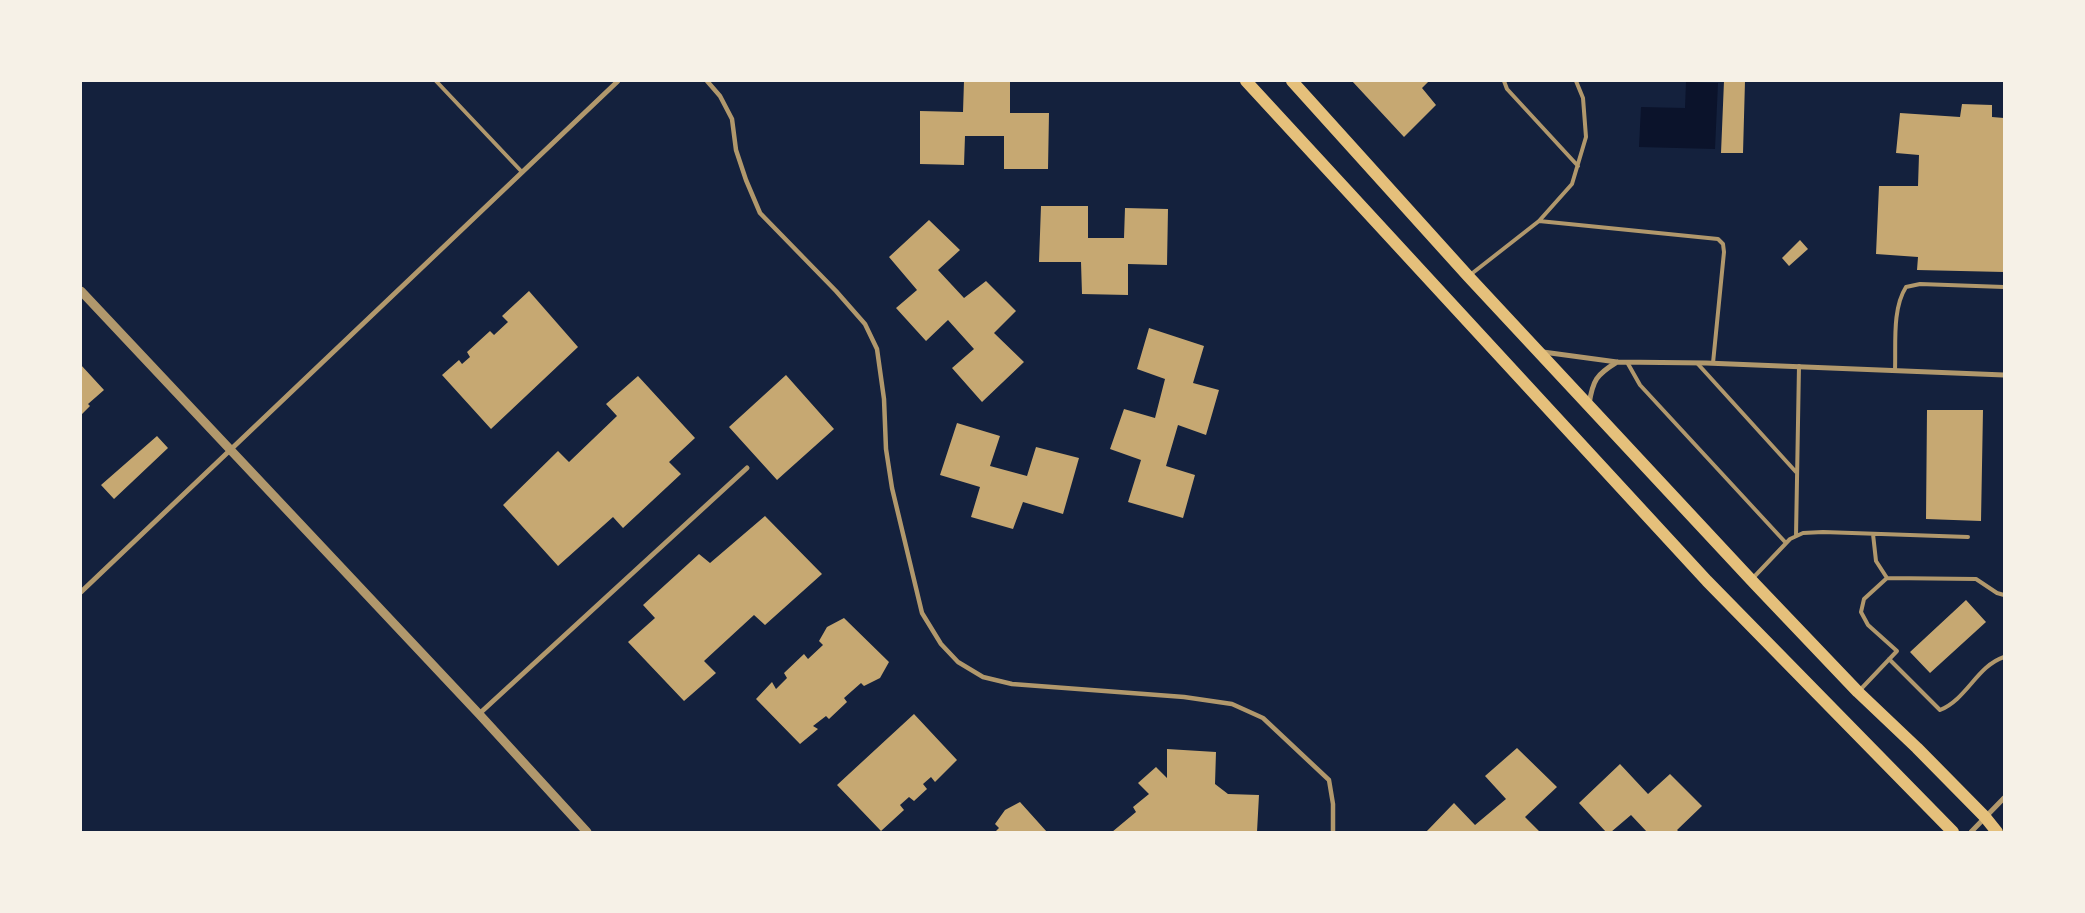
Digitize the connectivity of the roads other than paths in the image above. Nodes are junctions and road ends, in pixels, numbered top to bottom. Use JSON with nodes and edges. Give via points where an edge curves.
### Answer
{"nodes":[{"id":1,"x":436,"y":81,"type":"edge"},
{"id":2,"x":618,"y":81,"type":"edge"},
{"id":3,"x":707,"y":81,"type":"edge"},
{"id":4,"x":1246,"y":81,"type":"edge"},
{"id":5,"x":1292,"y":81,"type":"edge"},
{"id":6,"x":1504,"y":81,"type":"edge"},
{"id":7,"x":1576,"y":81,"type":"edge"},
{"id":8,"x":1578,"y":166,"type":"junction"},
{"id":9,"x":522,"y":172,"type":"junction"},
{"id":10,"x":1539,"y":221,"type":"junction"},
{"id":11,"x":1468,"y":276,"type":"junction"},
{"id":12,"x":2004,"y":287,"type":"edge"},
{"id":13,"x":81,"y":291,"type":"edge"},
{"id":14,"x":1540,"y":352,"type":"junction"},
{"id":15,"x":1617,"y":362,"type":"junction"},
{"id":16,"x":1627,"y":362,"type":"junction"},
{"id":17,"x":1697,"y":363,"type":"junction"},
{"id":18,"x":1713,"y":363,"type":"junction"},
{"id":19,"x":1799,"y":366,"type":"junction"},
{"id":20,"x":1894,"y":370,"type":"junction"},
{"id":21,"x":2004,"y":374,"type":"edge"},
{"id":22,"x":1589,"y":404,"type":"junction"},
{"id":23,"x":231,"y":448,"type":"junction"},
{"id":24,"x":747,"y":468,"type":"dead end"},
{"id":25,"x":1797,"y":473,"type":"junction"},
{"id":26,"x":1873,"y":534,"type":"junction"},
{"id":27,"x":1796,"y":536,"type":"junction"},
{"id":28,"x":1968,"y":537,"type":"dead end"},
{"id":29,"x":1786,"y":543,"type":"junction"},
{"id":30,"x":1888,"y":578,"type":"junction"},
{"id":31,"x":1752,"y":580,"type":"junction"},
{"id":32,"x":81,"y":592,"type":"edge"},
{"id":33,"x":2004,"y":595,"type":"edge"},
{"id":34,"x":2004,"y":657,"type":"edge"},
{"id":35,"x":1889,"y":659,"type":"junction"},
{"id":36,"x":1858,"y":692,"type":"junction"},
{"id":37,"x":479,"y":714,"type":"junction"},
{"id":38,"x":2004,"y":798,"type":"edge"},
{"id":39,"x":1985,"y":817,"type":"junction"},
{"id":40,"x":587,"y":832,"type":"edge"},
{"id":41,"x":1333,"y":832,"type":"edge"},
{"id":42,"x":1953,"y":832,"type":"edge"},
{"id":43,"x":1970,"y":832,"type":"edge"},
{"id":44,"x":1997,"y":832,"type":"edge"}],
"edges":[{"from":1,"to":9,"type":"lane"},
{"from":2,"to":9,"type":"street"},
{"from":3,"to":41,"type":"street","via":[[720,96],[732,119],[736,150],[760,213],[865,324],[877,349],[892,488],[922,614],[941,644],[958,662],[983,677],[1052,688],[1184,697],[1232,704],[1263,718],[1329,780]]},
{"from":4,"to":42,"type":"main road","via":[[1707,581]]},
{"from":5,"to":11,"type":"main road"},
{"from":6,"to":8,"type":"lane","via":[[1507,90]]},
{"from":7,"to":8,"type":"lane","via":[[1583,98],[1586,137]]},
{"from":8,"to":10,"type":"lane","via":[[1572,184]]},
{"from":9,"to":23,"type":"street"},
{"from":10,"to":11,"type":"lane"},
{"from":10,"to":18,"type":"lane","via":[[1718,239],[1724,252]]},
{"from":11,"to":14,"type":"main road"},
{"from":12,"to":20,"type":"lane","via":[[1906,286],[1901,294],[1896,325]]},
{"from":13,"to":23,"type":"street"},
{"from":14,"to":15,"type":"street"},
{"from":14,"to":22,"type":"main road"},
{"from":15,"to":16,"type":"street"},
{"from":15,"to":22,"type":"street","via":[[1600,373],[1592,386]]},
{"from":16,"to":17,"type":"street"},
{"from":16,"to":29,"type":"lane","via":[[1640,385]]},
{"from":17,"to":18,"type":"street"},
{"from":17,"to":25,"type":"lane"},
{"from":18,"to":19,"type":"street"},
{"from":19,"to":20,"type":"street"},
{"from":19,"to":25,"type":"lane"},
{"from":20,"to":21,"type":"street"},
{"from":22,"to":31,"type":"main road"},
{"from":23,"to":32,"type":"street"},
{"from":23,"to":37,"type":"street"},
{"from":24,"to":37,"type":"street"},
{"from":25,"to":27,"type":"lane"},
{"from":26,"to":27,"type":"lane","via":[[1823,532]]},
{"from":26,"to":28,"type":"lane"},
{"from":26,"to":30,"type":"lane","via":[[1876,562]]},
{"from":27,"to":29,"type":"lane"},
{"from":29,"to":31,"type":"lane"},
{"from":30,"to":33,"type":"lane","via":[[1976,580]]},
{"from":30,"to":35,"type":"lane","via":[[1864,599],[1861,612],[1868,624],[1897,651]]},
{"from":31,"to":36,"type":"main road"},
{"from":34,"to":35,"type":"lane","via":[[1993,661],[1953,705],[1940,710]]},
{"from":35,"to":36,"type":"lane"},
{"from":36,"to":39,"type":"main road"},
{"from":37,"to":40,"type":"street"},
{"from":38,"to":39,"type":"street"},
{"from":39,"to":43,"type":"street"},
{"from":39,"to":44,"type":"main road"}]}
